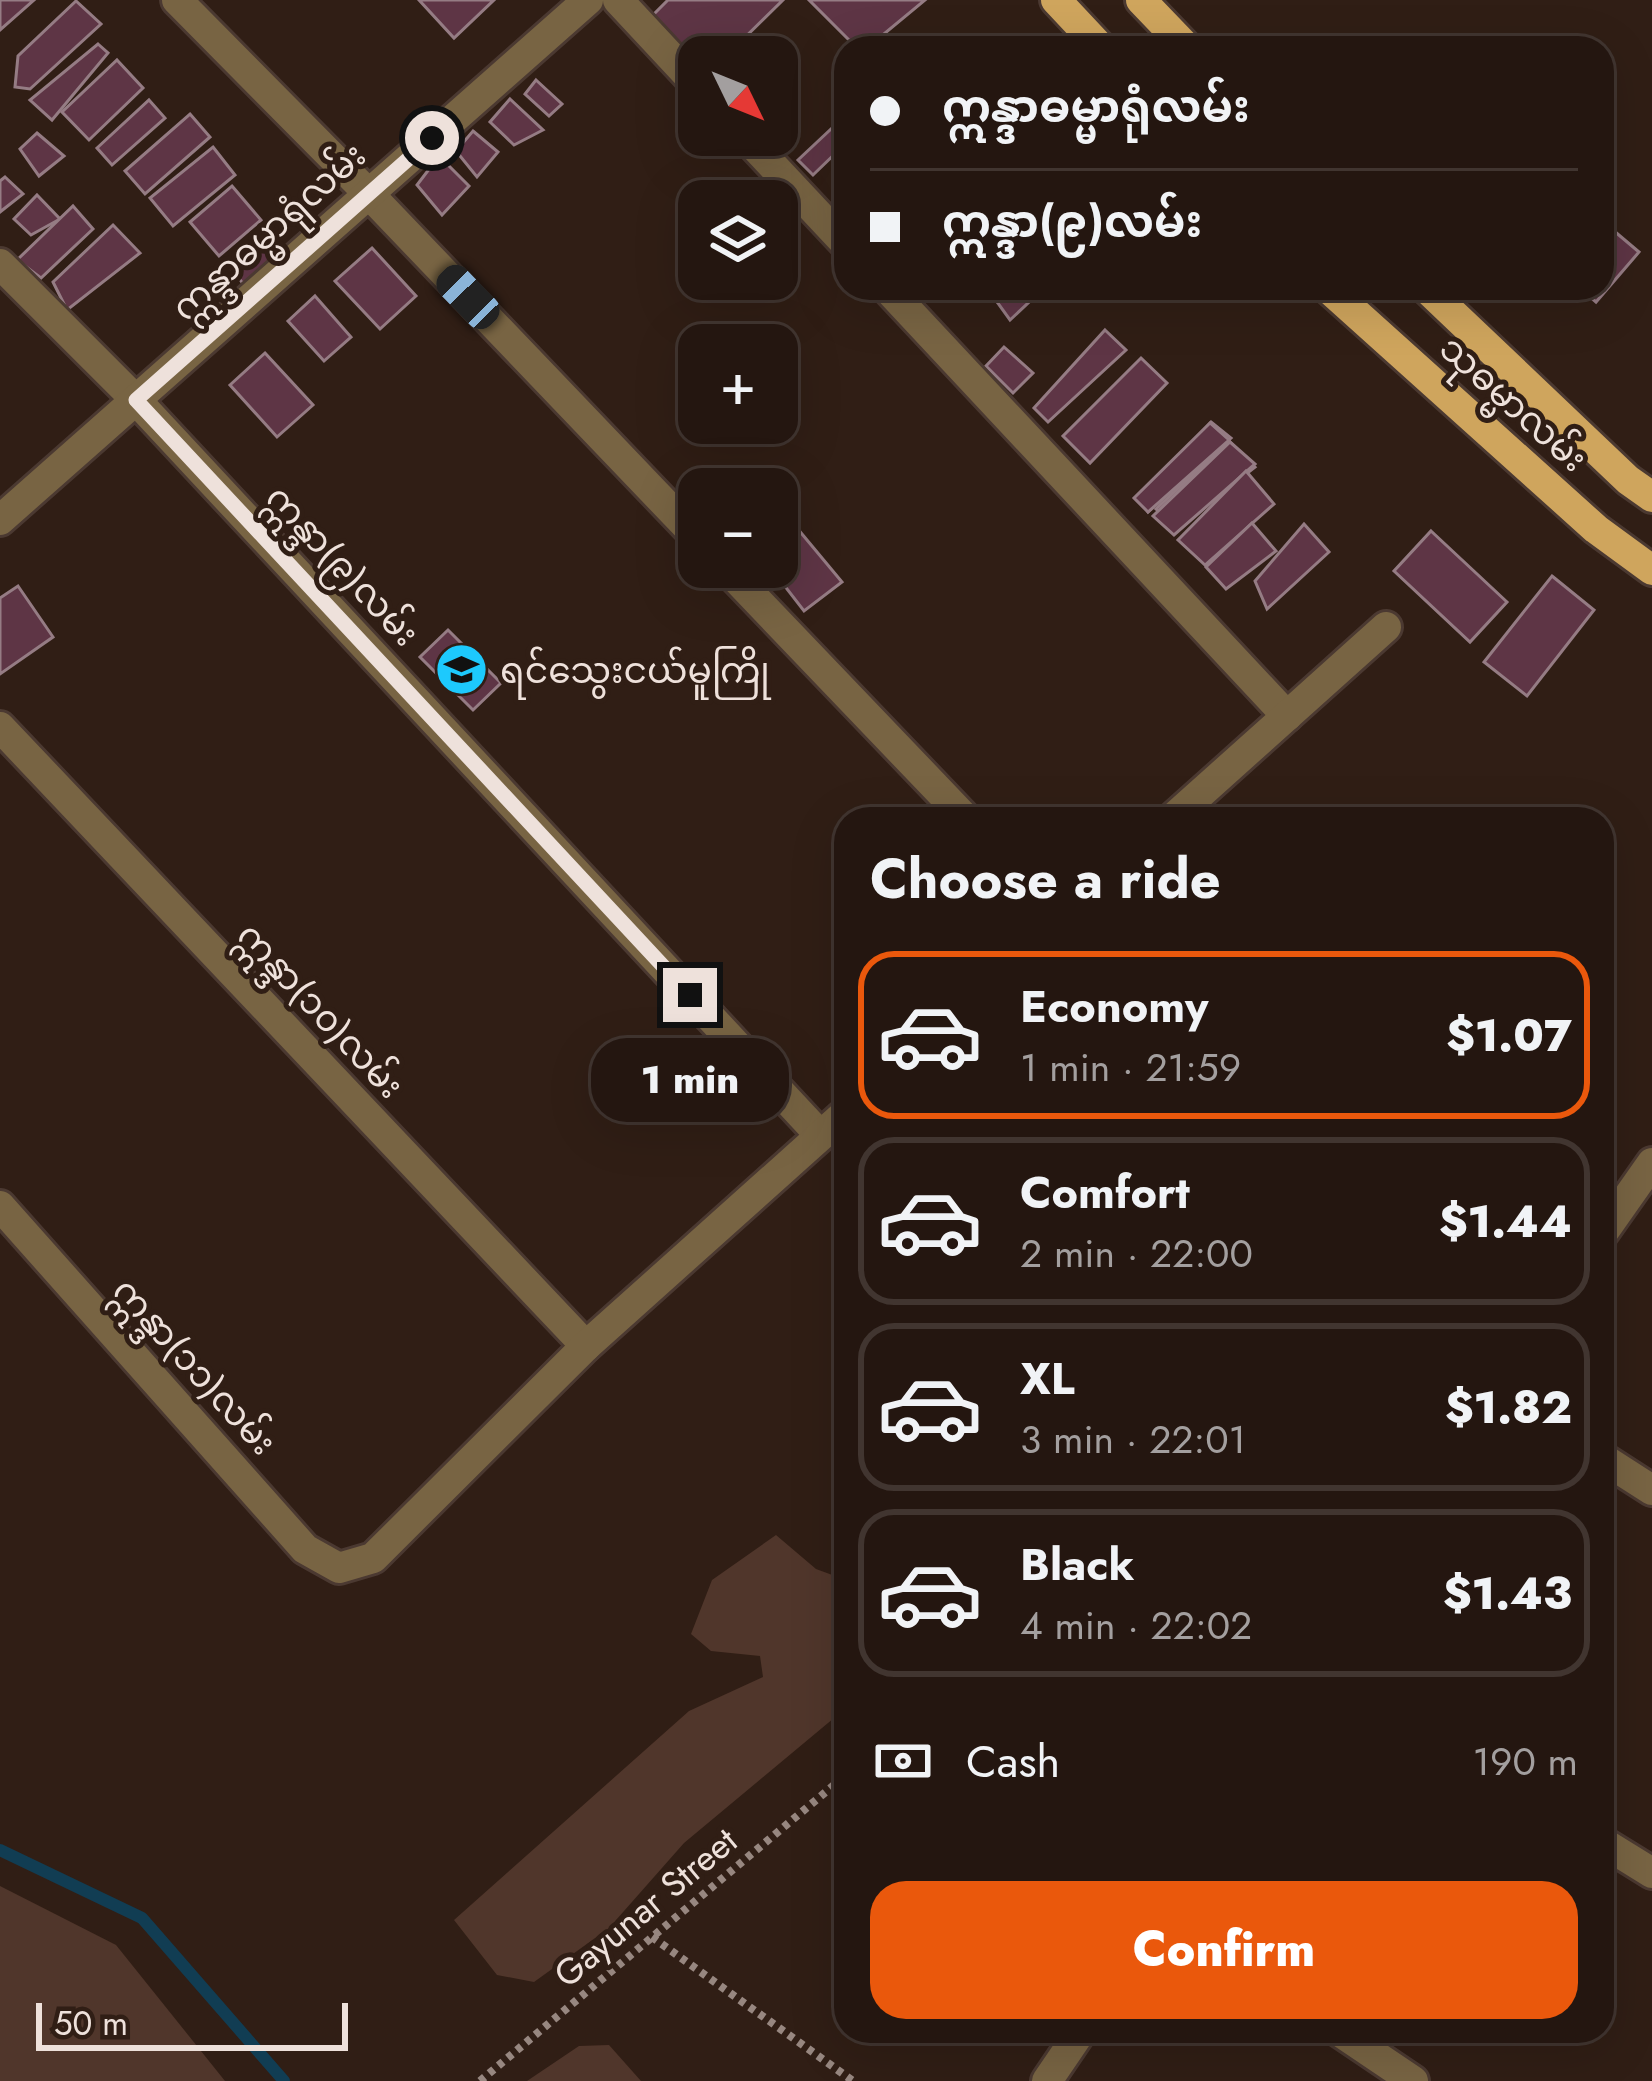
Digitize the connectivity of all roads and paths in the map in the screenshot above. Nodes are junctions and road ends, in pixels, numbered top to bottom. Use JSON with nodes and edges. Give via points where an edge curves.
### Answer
{"nodes":[{"id":1,"x":177,"y":0,"type":"edge"},
{"id":2,"x":588,"y":0,"type":"edge"},
{"id":3,"x":618,"y":0,"type":"edge"},
{"id":4,"x":1056,"y":0,"type":"edge"},
{"id":5,"x":1141,"y":0,"type":"edge"},
{"id":6,"x":1090,"y":36,"type":"edge"},
{"id":7,"x":1175,"y":36,"type":"edge"},
{"id":8,"x":678,"y":64,"type":"edge"},
{"id":9,"x":764,"y":156,"type":"edge"},
{"id":10,"x":369,"y":194,"type":"junction"},
{"id":11,"x":834,"y":231,"type":"edge"},
{"id":12,"x":0,"y":264,"type":"edge"},
{"id":13,"x":898,"y":300,"type":"edge"},
{"id":14,"x":1341,"y":300,"type":"edge"},
{"id":15,"x":1439,"y":300,"type":"edge"},
{"id":16,"x":136,"y":400,"type":"junction"},
{"id":17,"x":1652,"y":497,"type":"edge"},
{"id":18,"x":678,"y":517,"type":"edge"},
{"id":19,"x":0,"y":520,"type":"edge"},
{"id":20,"x":1652,"y":570,"type":"edge"},
{"id":21,"x":745,"y":588,"type":"edge"},
{"id":22,"x":1386,"y":627,"type":"dead end"},
{"id":23,"x":1286,"y":716,"type":"junction"},
{"id":24,"x":0,"y":727,"type":"edge"},
{"id":25,"x":955,"y":807,"type":"edge"},
{"id":26,"x":1185,"y":807,"type":"edge"},
{"id":27,"x":834,"y":1123,"type":"edge"},
{"id":28,"x":820,"y":1135,"type":"junction"},
{"id":29,"x":1652,"y":1163,"type":"edge"},
{"id":30,"x":0,"y":1205,"type":"edge"},
{"id":31,"x":1614,"y":1217,"type":"edge"},
{"id":32,"x":586,"y":1346,"type":"junction"},
{"id":33,"x":1614,"y":1466,"type":"edge"},
{"id":34,"x":1652,"y":1490,"type":"edge"},
{"id":35,"x":834,"y":1785,"type":"edge"},
{"id":36,"x":1614,"y":1849,"type":"edge"},
{"id":37,"x":1652,"y":1873,"type":"edge"},
{"id":38,"x":652,"y":1937,"type":"junction"},
{"id":39,"x":1073,"y":2043,"type":"edge"},
{"id":40,"x":1357,"y":2043,"type":"edge"},
{"id":41,"x":480,"y":2081,"type":"edge"},
{"id":42,"x":853,"y":2081,"type":"edge"},
{"id":43,"x":1047,"y":2081,"type":"edge"},
{"id":44,"x":1413,"y":2081,"type":"edge"}],
"edges":[{"from":1,"to":10,"type":"street"},
{"from":2,"to":10,"type":"street","name":"ဣန္ဒာဓမ္မာရုံလမ်း"},
{"from":3,"to":8,"type":"street"},
{"from":4,"to":6,"type":"main road"},
{"from":5,"to":7,"type":"main road"},
{"from":9,"to":11,"type":"street"},
{"from":10,"to":16,"type":"street","name":"ဣန္ဒာဓမ္မာရုံလမ်း"},
{"from":10,"to":18,"type":"street"},
{"from":12,"to":16,"type":"street","name":"ဣန္ဒာ(၉)လမ်း"},
{"from":13,"to":23,"type":"street"},
{"from":14,"to":20,"type":"main road","name":"သုဓမ္မာလမ်း","via":[[1596,530]]},
{"from":15,"to":17,"type":"main road","name":"သုဓမ္မာလမ်း"},
{"from":16,"to":19,"type":"street","name":"ဣန္ဒာဓမ္မာရုံလမ်း"},
{"from":16,"to":28,"type":"street","name":"ဣန္ဒာ(၉)လမ်း"},
{"from":21,"to":25,"type":"street"},
{"from":22,"to":23,"type":"street"},
{"from":23,"to":26,"type":"street"},
{"from":24,"to":32,"type":"street","name":"ဣန္ဒာ(၁၀)လမ်း"},
{"from":27,"to":28,"type":"street"},
{"from":28,"to":32,"type":"street"},
{"from":29,"to":31,"type":"street"},
{"from":30,"to":32,"type":"street","name":"ဣန္ဒာ(၁၁)လမ်း","via":[[305,1549],[339,1568],[373,1558]]},
{"from":33,"to":34,"type":"street"},
{"from":35,"to":38,"type":"path","name":"Gayunar Street"},
{"from":36,"to":37,"type":"street"},
{"from":38,"to":41,"type":"path","name":"Gayunar Street"},
{"from":38,"to":42,"type":"path"},
{"from":39,"to":43,"type":"street"},
{"from":40,"to":44,"type":"street"}]}
